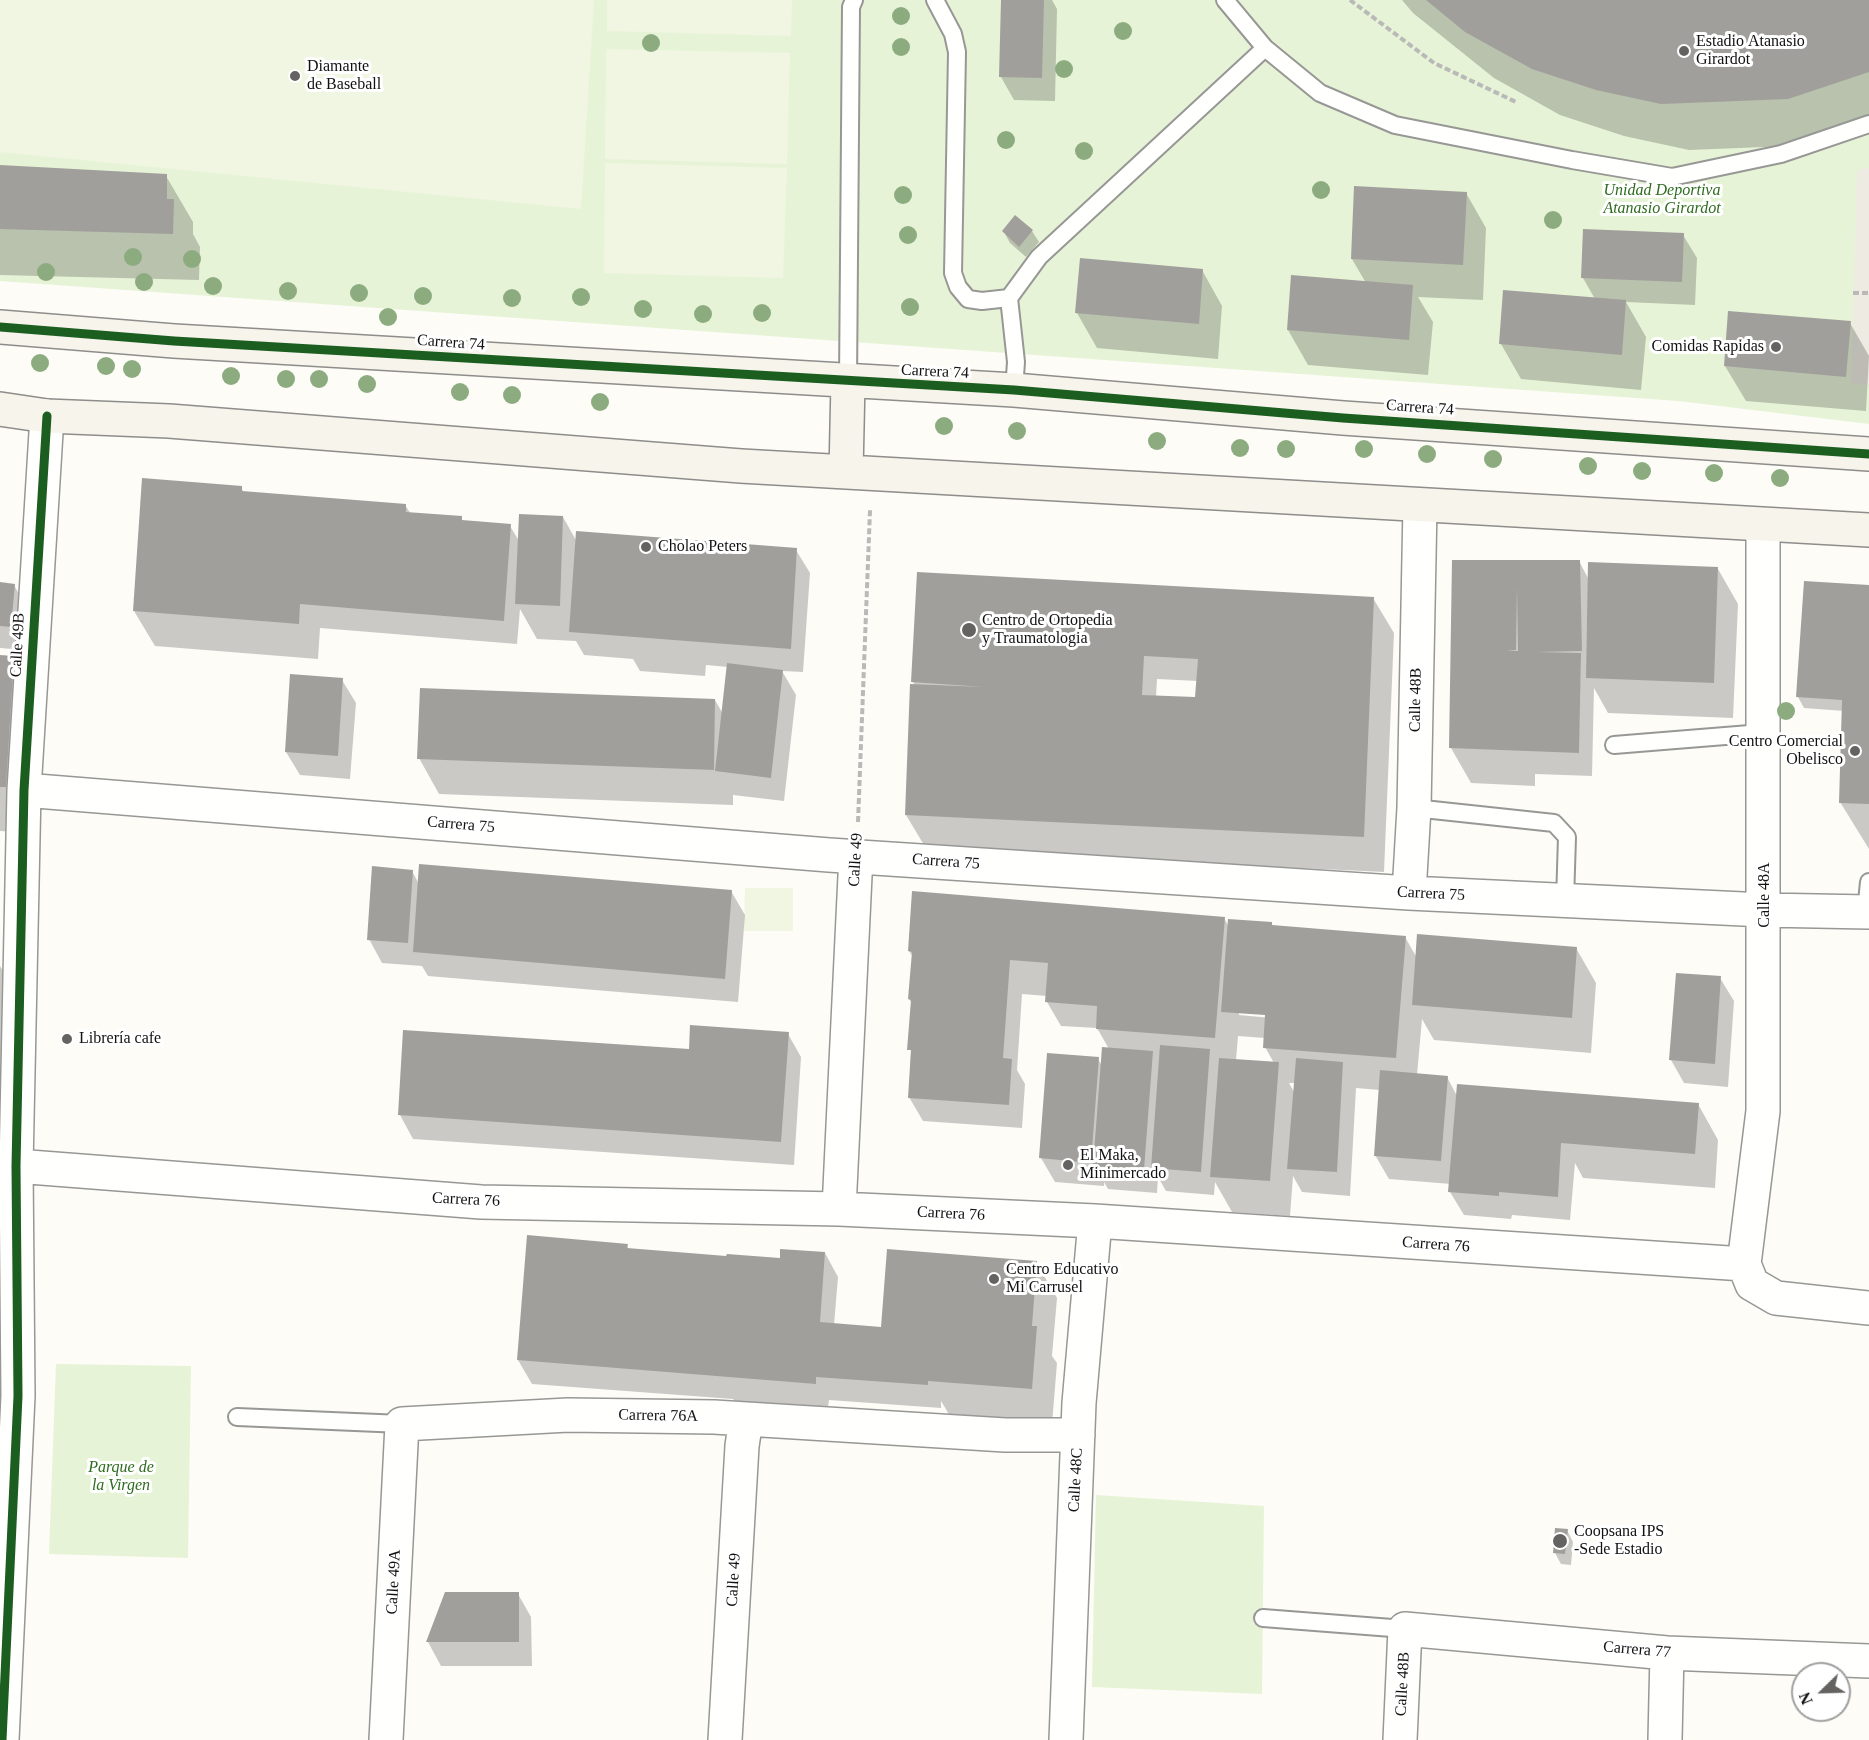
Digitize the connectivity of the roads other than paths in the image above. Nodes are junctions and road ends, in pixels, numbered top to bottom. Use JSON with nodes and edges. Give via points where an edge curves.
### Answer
{"nodes":[{"id":1,"x":854,"y":0,"type":"edge"},
{"id":2,"x":935,"y":0,"type":"edge"},
{"id":3,"x":1225,"y":0,"type":"edge"},
{"id":4,"x":1265,"y":48,"type":"junction"},
{"id":5,"x":1869,"y":124,"type":"edge"},
{"id":6,"x":1009,"y":298,"type":"junction"},
{"id":7,"x":0,"y":327,"type":"edge"},
{"id":8,"x":848,"y":382,"type":"junction"},
{"id":9,"x":1014,"y":390,"type":"junction"},
{"id":10,"x":0,"y":410,"type":"edge"},
{"id":11,"x":47,"y":416,"type":"junction"},
{"id":12,"x":1869,"y":454,"type":"edge"},
{"id":13,"x":846,"y":472,"type":"junction"},
{"id":14,"x":1420,"y":506,"type":"junction"},
{"id":15,"x":1763,"y":525,"type":"junction"},
{"id":16,"x":1869,"y":530,"type":"edge"},
{"id":17,"x":1762,"y":734,"type":"junction"},
{"id":18,"x":1614,"y":745,"type":"dead end"},
{"id":19,"x":24,"y":790,"type":"junction"},
{"id":20,"x":1414,"y":808,"type":"junction"},
{"id":21,"x":856,"y":855,"type":"junction"},
{"id":22,"x":1409,"y":893,"type":"junction"},
{"id":23,"x":1565,"y":901,"type":"junction"},
{"id":24,"x":1868,"y":902,"type":"edge"},
{"id":25,"x":1764,"y":910,"type":"junction"},
{"id":26,"x":16,"y":1166,"type":"junction"},
{"id":27,"x":839,"y":1209,"type":"junction"},
{"id":28,"x":1095,"y":1221,"type":"junction"},
{"id":29,"x":1744,"y":1264,"type":"junction"},
{"id":30,"x":1869,"y":1308,"type":"edge"},
{"id":31,"x":237,"y":1417,"type":"dead end"},
{"id":32,"x":746,"y":1419,"type":"junction"},
{"id":33,"x":402,"y":1424,"type":"junction"},
{"id":34,"x":1078,"y":1435,"type":"junction"},
{"id":35,"x":1263,"y":1618,"type":"dead end"},
{"id":36,"x":1405,"y":1629,"type":"junction"},
{"id":37,"x":1667,"y":1653,"type":"junction"},
{"id":38,"x":1869,"y":1661,"type":"edge"},
{"id":39,"x":2,"y":1740,"type":"edge"},
{"id":40,"x":386,"y":1740,"type":"edge"},
{"id":41,"x":725,"y":1740,"type":"edge"},
{"id":42,"x":1066,"y":1740,"type":"edge"},
{"id":43,"x":1400,"y":1740,"type":"edge"},
{"id":44,"x":1665,"y":1740,"type":"edge"}],
"edges":[{"from":1,"to":8,"type":"lane"},
{"from":2,"to":6,"type":"lane","via":[[953,34],[957,52],[952,273],[968,299]]},
{"from":3,"to":4,"type":"lane"},
{"from":4,"to":5,"type":"lane","via":[[1320,93],[1395,125],[1672,177],[1782,154]]},
{"from":4,"to":6,"type":"lane","via":[[1039,256]]},
{"from":6,"to":9,"type":"lane","via":[[1016,362]]},
{"from":7,"to":8,"type":"main road","name":"Carrera 74"},
{"from":8,"to":9,"type":"main road","name":"Carrera 74"},
{"from":8,"to":13,"type":"main road"},
{"from":9,"to":12,"type":"main road","name":"Carrera 74"},
{"from":10,"to":11,"type":"main road"},
{"from":11,"to":13,"type":"main road","via":[[169,421]]},
{"from":11,"to":19,"type":"street","name":"Calle 49B"},
{"from":13,"to":14,"type":"main road"},
{"from":14,"to":15,"type":"main road"},
{"from":14,"to":20,"type":"street","name":"Calle 48B"},
{"from":15,"to":16,"type":"main road"},
{"from":15,"to":17,"type":"street","name":"Calle 48A"},
{"from":17,"to":18,"type":"lane"},
{"from":17,"to":25,"type":"street","name":"Calle 48A"},
{"from":19,"to":21,"type":"street","name":"Carrera 75"},
{"from":19,"to":26,"type":"street","name":"Calle 49B"},
{"from":20,"to":22,"type":"street","name":"Calle 48B"},
{"from":20,"to":23,"type":"lane","via":[[1554,823],[1567,837]]},
{"from":21,"to":22,"type":"street","name":"Carrera 75"},
{"from":21,"to":27,"type":"street","name":"Calle 49"},
{"from":22,"to":23,"type":"street","name":"Carrera 75"},
{"from":23,"to":25,"type":"street","name":"Carrera 75"},
{"from":24,"to":25,"type":"street","name":"Carrera 75"},
{"from":25,"to":29,"type":"street","name":"Calle 48A","via":[[1763,1111]]},
{"from":26,"to":27,"type":"street","name":"Carrera 76","via":[[481,1202]]},
{"from":26,"to":39,"type":"street","name":"Calle 49B","via":[[18,1395]]},
{"from":27,"to":28,"type":"street","name":"Carrera 76"},
{"from":28,"to":29,"type":"street","name":"Carrera 76"},
{"from":28,"to":34,"type":"street","name":"Calle 48C"},
{"from":29,"to":30,"type":"street","via":[[1752,1284],[1776,1298]]},
{"from":31,"to":33,"type":"lane","name":"Carrera 76A"},
{"from":32,"to":33,"type":"street","name":"Carrera 76A","via":[[568,1415]]},
{"from":32,"to":34,"type":"street","name":"Carrera 76A","via":[[1005,1435]]},
{"from":32,"to":41,"type":"street","name":"Calle 49"},
{"from":33,"to":40,"type":"street","name":"Calle 49A"},
{"from":34,"to":42,"type":"street","name":"Calle 48C"},
{"from":35,"to":36,"type":"lane"},
{"from":36,"to":37,"type":"street","name":"Carrera 77"},
{"from":36,"to":43,"type":"street","name":"Calle 48B"},
{"from":37,"to":38,"type":"street","name":"Carrera 77"},
{"from":37,"to":44,"type":"street"}]}
